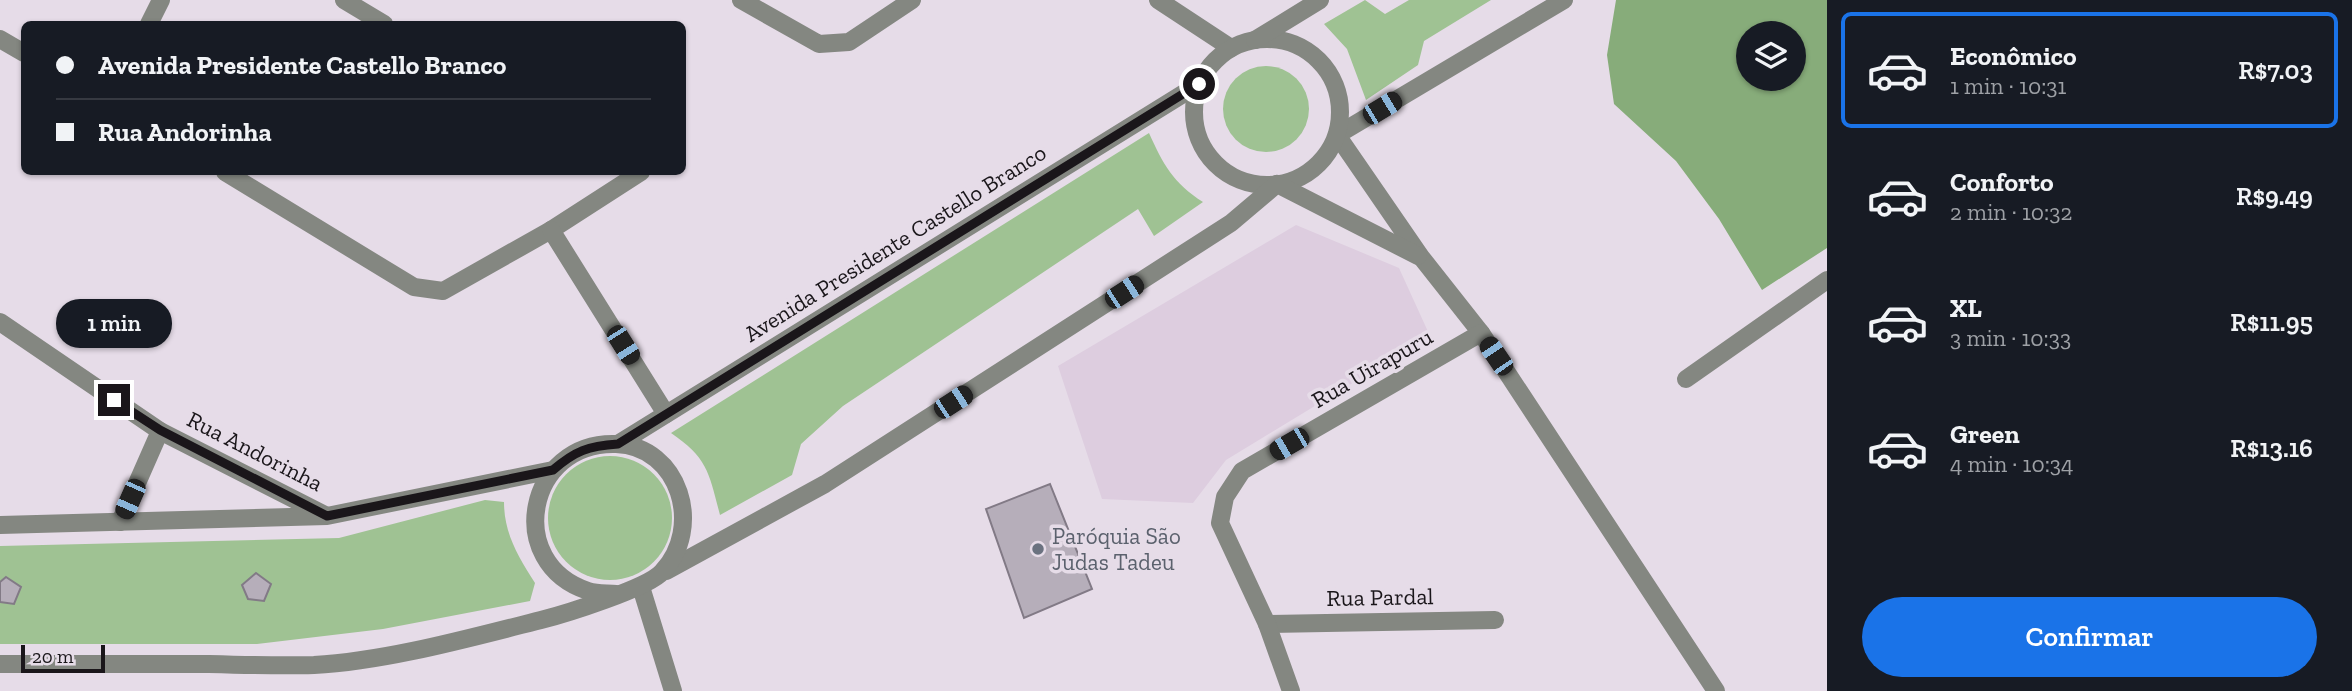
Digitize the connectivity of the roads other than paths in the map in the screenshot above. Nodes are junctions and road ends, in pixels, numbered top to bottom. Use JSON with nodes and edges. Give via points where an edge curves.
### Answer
{"nodes":[{"id":1,"x":161,"y":0,"type":"edge"},
{"id":2,"x":344,"y":0,"type":"edge"},
{"id":3,"x":741,"y":0,"type":"edge"},
{"id":4,"x":912,"y":0,"type":"edge"},
{"id":5,"x":1158,"y":0,"type":"edge"},
{"id":6,"x":1320,"y":0,"type":"edge"},
{"id":7,"x":1564,"y":0,"type":"edge"},
{"id":8,"x":150,"y":21,"type":"edge"},
{"id":9,"x":379,"y":21,"type":"edge"},
{"id":10,"x":0,"y":39,"type":"edge"},
{"id":11,"x":1255,"y":40,"type":"junction"},
{"id":12,"x":1231,"y":48,"type":"junction"},
{"id":13,"x":21,"y":51,"type":"edge"},
{"id":14,"x":1199,"y":84,"type":"junction"},
{"id":15,"x":1337,"y":135,"type":"junction"},
{"id":16,"x":230,"y":175,"type":"edge"},
{"id":17,"x":637,"y":175,"type":"edge"},
{"id":18,"x":1277,"y":184,"type":"junction"},
{"id":19,"x":551,"y":230,"type":"junction"},
{"id":20,"x":1421,"y":257,"type":"junction"},
{"id":21,"x":1827,"y":280,"type":"edge"},
{"id":22,"x":0,"y":322,"type":"edge"},
{"id":23,"x":1481,"y":334,"type":"junction"},
{"id":24,"x":1686,"y":379,"type":"dead end"},
{"id":25,"x":666,"y":414,"type":"junction"},
{"id":26,"x":160,"y":430,"type":"junction"},
{"id":27,"x":618,"y":444,"type":"junction"},
{"id":28,"x":553,"y":470,"type":"junction"},
{"id":29,"x":327,"y":516,"type":"junction"},
{"id":30,"x":120,"y":522,"type":"junction"},
{"id":31,"x":0,"y":525,"type":"edge"},
{"id":32,"x":662,"y":573,"type":"junction"},
{"id":33,"x":640,"y":587,"type":"junction"},
{"id":34,"x":615,"y":594,"type":"junction"},
{"id":35,"x":1495,"y":620,"type":"dead end"},
{"id":36,"x":1267,"y":624,"type":"junction"},
{"id":37,"x":0,"y":664,"type":"edge"},
{"id":38,"x":673,"y":691,"type":"edge"},
{"id":39,"x":1291,"y":691,"type":"edge"},
{"id":40,"x":1717,"y":691,"type":"edge"}],
"edges":[{"from":1,"to":8,"type":"street"},
{"from":2,"to":9,"type":"street"},
{"from":3,"to":4,"type":"street","via":[[819,44],[849,42]]},
{"from":5,"to":12,"type":"street"},
{"from":6,"to":11,"type":"street"},
{"from":7,"to":15,"type":"street"},
{"from":10,"to":13,"type":"street"},
{"from":11,"to":12,"type":"street"},
{"from":11,"to":15,"type":"street","via":[[1280,40],[1304,48],[1324,64],[1336,85],[1341,111]]},
{"from":12,"to":14,"type":"street","via":[[1211,64]]},
{"from":14,"to":18,"type":"street","via":[[1193,107],[1195,130],[1205,151],[1220,169],[1240,180]]},
{"from":14,"to":25,"type":"street","name":"Avenida Presidente Castello Branco"},
{"from":15,"to":18,"type":"street","via":[[1325,158],[1308,173]]},
{"from":15,"to":20,"type":"street"},
{"from":16,"to":19,"type":"street","via":[[414,287],[443,291]]},
{"from":17,"to":19,"type":"street"},
{"from":18,"to":20,"type":"street"},
{"from":18,"to":32,"type":"street","via":[[1231,223],[825,484]]},
{"from":19,"to":25,"type":"street"},
{"from":20,"to":23,"type":"street"},
{"from":21,"to":24,"type":"street"},
{"from":22,"to":26,"type":"street","name":"Rua Andorinha"},
{"from":23,"to":36,"type":"street","name":"Rua Uirapuru","via":[[1241,471],[1225,496],[1220,523]]},
{"from":23,"to":40,"type":"street"},
{"from":25,"to":27,"type":"street","name":"Avenida Presidente Castello Branco"},
{"from":26,"to":29,"type":"street","name":"Rua Andorinha"},
{"from":26,"to":30,"type":"street","name":"Rua Andorinha"},
{"from":27,"to":28,"type":"street","via":[[571,454]]},
{"from":27,"to":32,"type":"street","via":[[661,464],[676,483],[684,506],[684,530],[677,553]]},
{"from":28,"to":29,"type":"street"},
{"from":28,"to":34,"type":"street","via":[[540,490],[534,515],[537,541],[548,563],[566,581],[590,592]]},
{"from":29,"to":30,"type":"street"},
{"from":30,"to":31,"type":"street"},
{"from":32,"to":33,"type":"street"},
{"from":33,"to":34,"type":"street"},
{"from":33,"to":38,"type":"street"},
{"from":34,"to":37,"type":"street","via":[[544,620],[369,659],[314,665]]},
{"from":35,"to":36,"type":"street","name":"Rua Pardal"},
{"from":36,"to":39,"type":"street","name":"Rua Uirapuru"}]}
